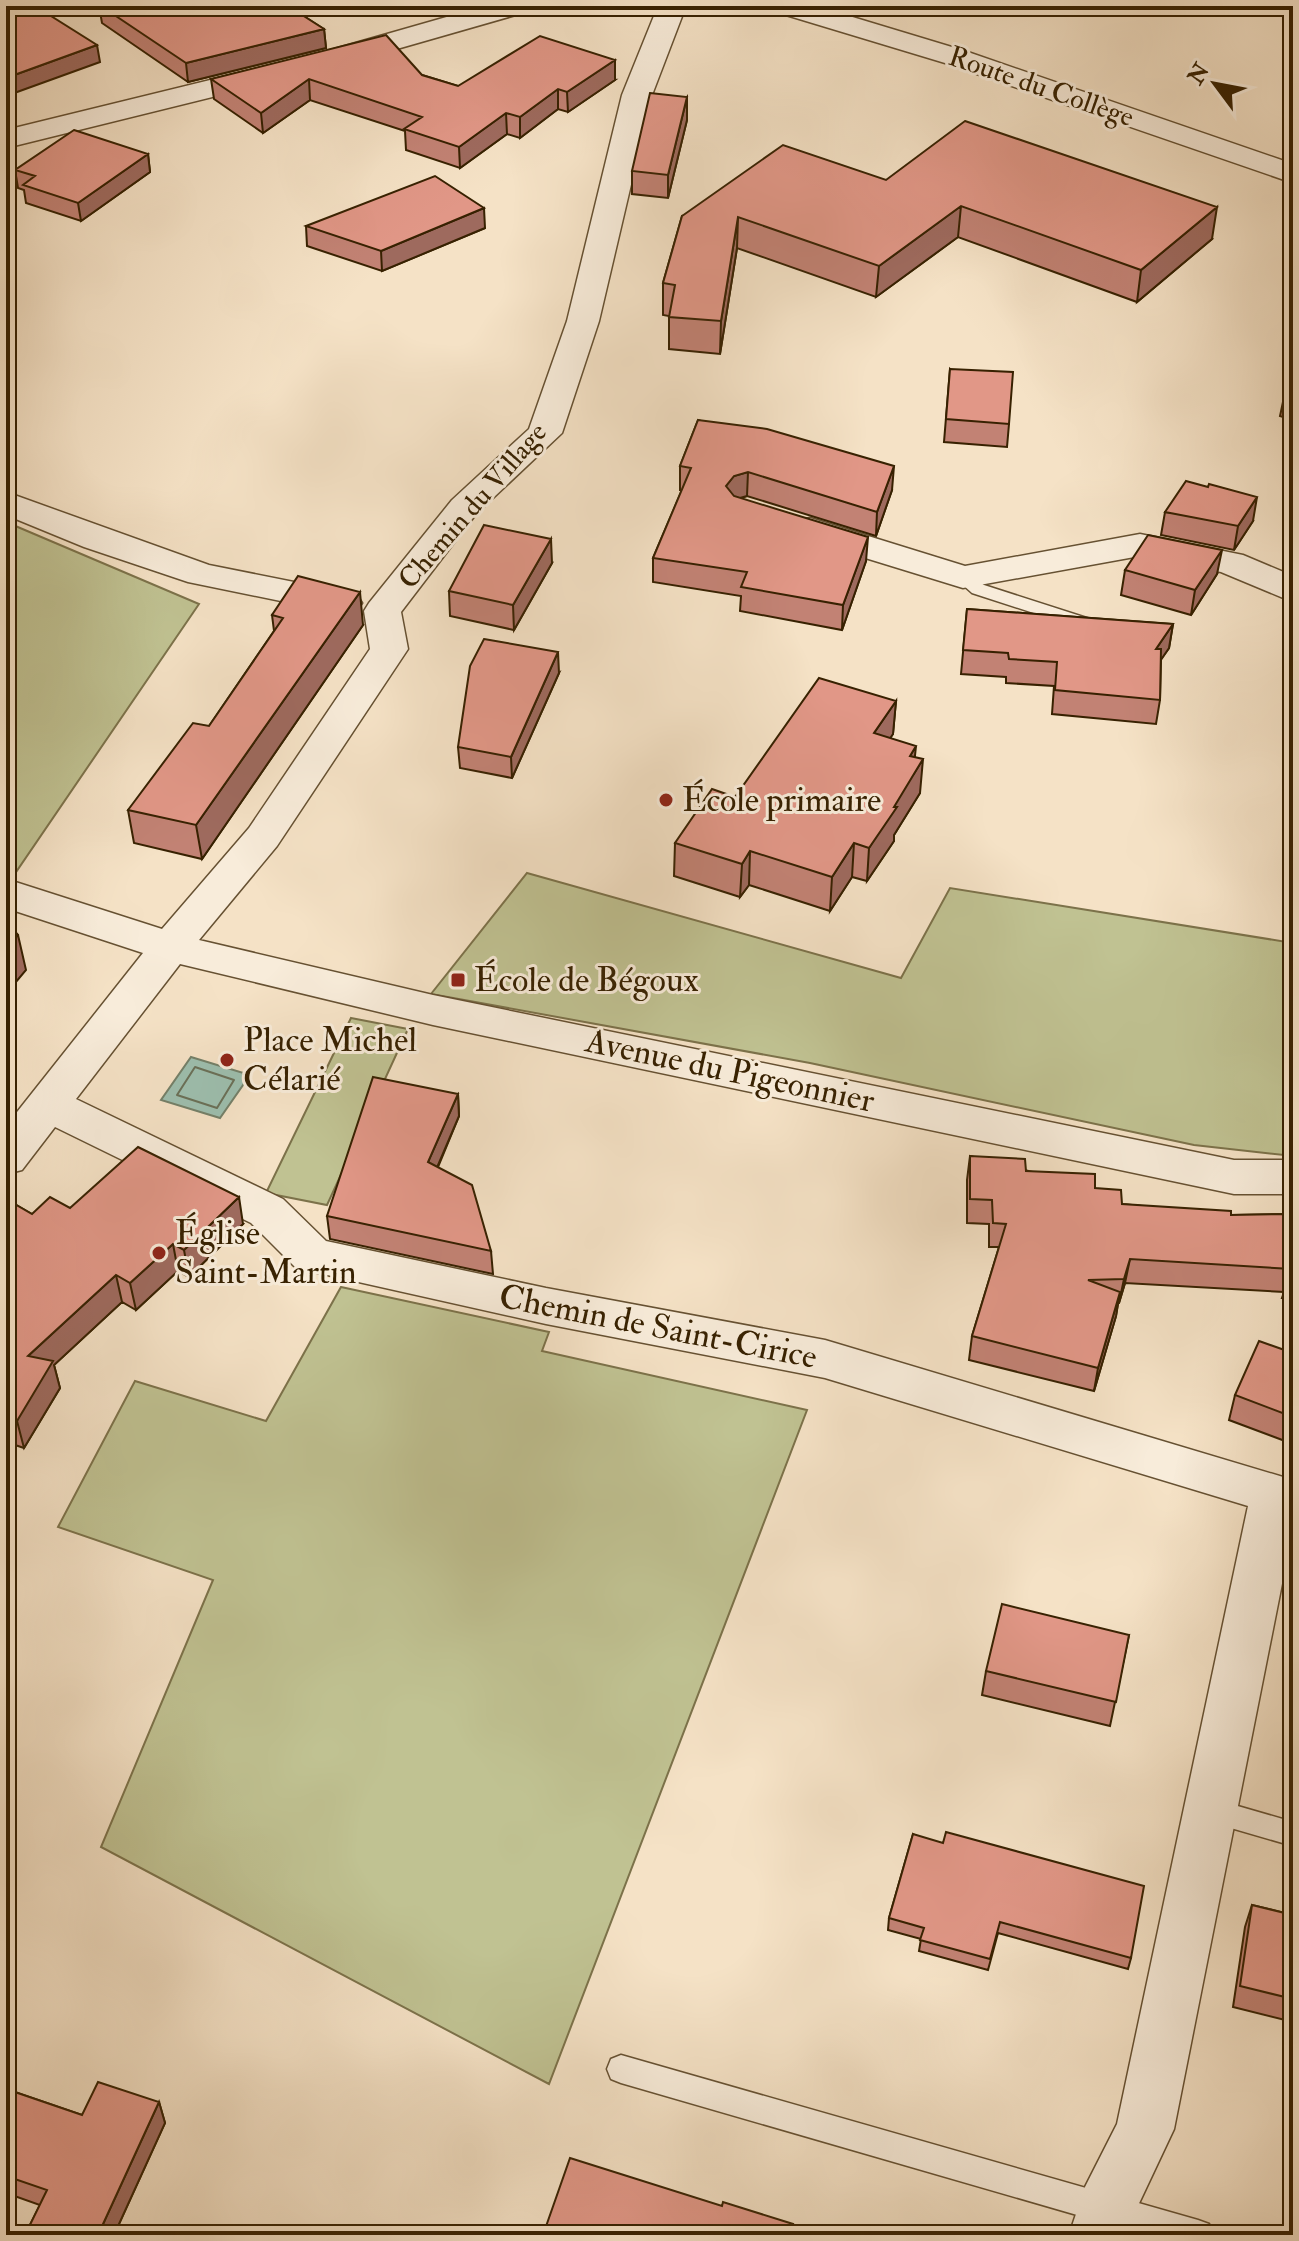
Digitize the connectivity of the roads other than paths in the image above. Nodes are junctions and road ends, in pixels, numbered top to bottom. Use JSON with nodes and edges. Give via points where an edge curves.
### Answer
{"nodes":[{"id":1,"x":516,"y":6,"type":"edge"},
{"id":2,"x":672,"y":6,"type":"edge"},
{"id":3,"x":786,"y":6,"type":"edge"},
{"id":4,"x":321,"y":29,"type":"edge"},
{"id":5,"x":357,"y":52,"type":"junction"},
{"id":6,"x":11,"y":134,"type":"edge"},
{"id":7,"x":1293,"y":174,"type":"edge"},
{"id":8,"x":6,"y":503,"type":"edge"},
{"id":9,"x":775,"y":519,"type":"edge"},
{"id":10,"x":963,"y":577,"type":"junction"},
{"id":11,"x":1293,"y":591,"type":"edge"},
{"id":12,"x":382,"y":611,"type":"junction"},
{"id":13,"x":1103,"y":629,"type":"edge"},
{"id":14,"x":6,"y":893,"type":"edge"},
{"id":15,"x":170,"y":947,"type":"junction"},
{"id":16,"x":49,"y":1105,"type":"junction"},
{"id":17,"x":6,"y":1158,"type":"edge"},
{"id":18,"x":1293,"y":1177,"type":"edge"},
{"id":19,"x":1284,"y":1497,"type":"edge"},
{"id":20,"x":1210,"y":1810,"type":"junction"},
{"id":21,"x":1293,"y":1834,"type":"edge"},
{"id":22,"x":621,"y":2069,"type":"dead end"},
{"id":23,"x":1103,"y":2222,"type":"edge"},
{"id":24,"x":1198,"y":2235,"type":"edge"}],
"edges":[{"from":1,"to":5,"type":"street"},
{"from":2,"to":12,"type":"street","name":"Chemin du Village","via":[[637,95],[583,321],[545,433],[464,507]]},
{"from":3,"to":7,"type":"street","name":"Route du Collège","via":[[955,57]]},
{"from":4,"to":5,"type":"street"},
{"from":5,"to":6,"type":"street"},
{"from":8,"to":12,"type":"street","via":[[201,574]]},
{"from":9,"to":10,"type":"street"},
{"from":10,"to":11,"type":"street","via":[[1140,545],[1230,563]]},
{"from":10,"to":13,"type":"lane","via":[[978,589]]},
{"from":12,"to":15,"type":"street","name":"Chemin du Village","via":[[389,649],[263,837]]},
{"from":14,"to":15,"type":"street","name":"Avenue du Pigeonnier"},
{"from":15,"to":16,"type":"street","name":"Chemin du Village"},
{"from":15,"to":18,"type":"street","name":"Avenue du Pigeonnier","via":[[433,1010],[1234,1177]]},
{"from":16,"to":17,"type":"street","name":"Chemin du Village"},
{"from":16,"to":19,"type":"street","name":"Chemin de Saint-Cirice","via":[[267,1211],[312,1256],[825,1359]]},
{"from":19,"to":20,"type":"street"},
{"from":20,"to":21,"type":"lane"},
{"from":20,"to":23,"type":"street","via":[[1145,2129]]},
{"from":22,"to":23,"type":"lane"},
{"from":23,"to":24,"type":"lane"}]}
